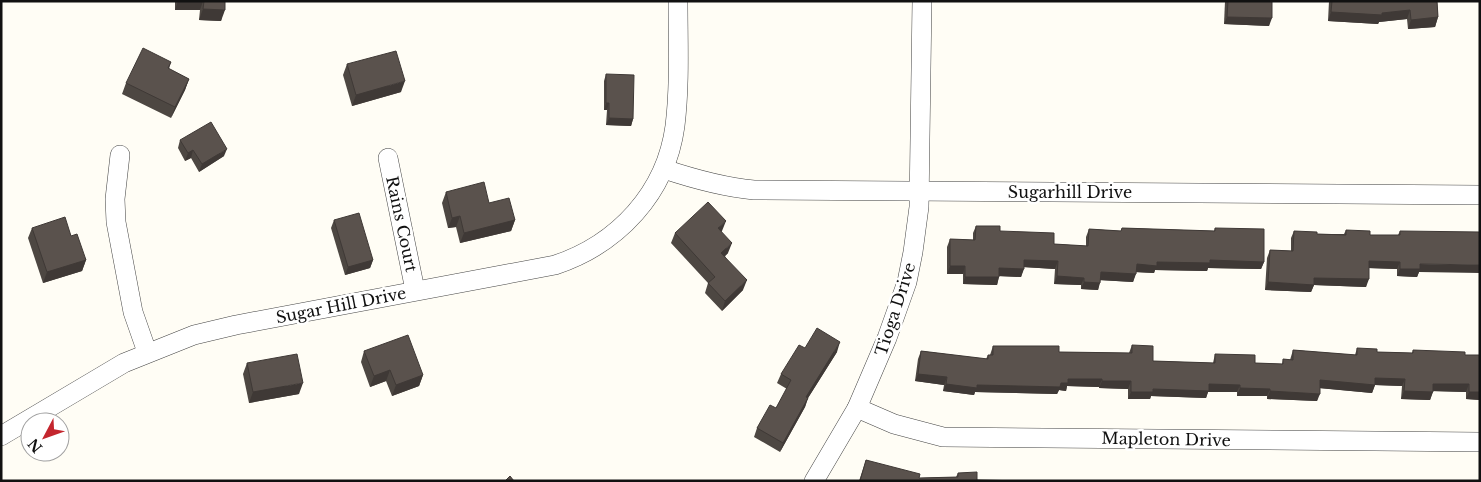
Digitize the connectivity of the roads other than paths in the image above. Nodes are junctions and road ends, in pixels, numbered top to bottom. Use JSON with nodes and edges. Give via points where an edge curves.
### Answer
{"nodes":[{"id":1,"x":678,"y":1,"type":"edge"},
{"id":2,"x":922,"y":1,"type":"edge"},
{"id":3,"x":120,"y":155,"type":"dead end"},
{"id":4,"x":388,"y":158,"type":"dead end"},
{"id":5,"x":664,"y":169,"type":"junction"},
{"id":6,"x":919,"y":191,"type":"junction"},
{"id":7,"x":1480,"y":195,"type":"edge"},
{"id":8,"x":415,"y":290,"type":"junction"},
{"id":9,"x":147,"y":352,"type":"junction"},
{"id":10,"x":857,"y":408,"type":"junction"},
{"id":11,"x":1,"y":436,"type":"edge"},
{"id":12,"x":1480,"y":442,"type":"edge"},
{"id":13,"x":814,"y":481,"type":"edge"}],
"edges":[{"from":1,"to":5,"type":"street","name":"Sugar Hill Drive","via":[[678,102],[675,129]]},
{"from":2,"to":6,"type":"street","name":"Tioga Drive"},
{"from":3,"to":9,"type":"street","via":[[116,222],[133,312]]},
{"from":4,"to":8,"type":"street","name":"Rains Court"},
{"from":5,"to":6,"type":"street","name":"Sugarhill Drive","via":[[729,188]]},
{"from":5,"to":8,"type":"street","name":"Sugar Hill Drive","via":[[631,219],[603,243],[580,256],[519,273]]},
{"from":6,"to":7,"type":"street","name":"Sugarhill Drive"},
{"from":6,"to":10,"type":"street","name":"Tioga Drive","via":[[907,282]]},
{"from":8,"to":9,"type":"street","name":"Sugar Hill Drive","via":[[236,325],[194,335]]},
{"from":9,"to":11,"type":"street","name":"Sugar Hill Drive","via":[[100,376]]},
{"from":10,"to":12,"type":"street","name":"Mapleton Drive","via":[[894,424],[943,437]]},
{"from":10,"to":13,"type":"street","name":"Tioga Drive"}]}
